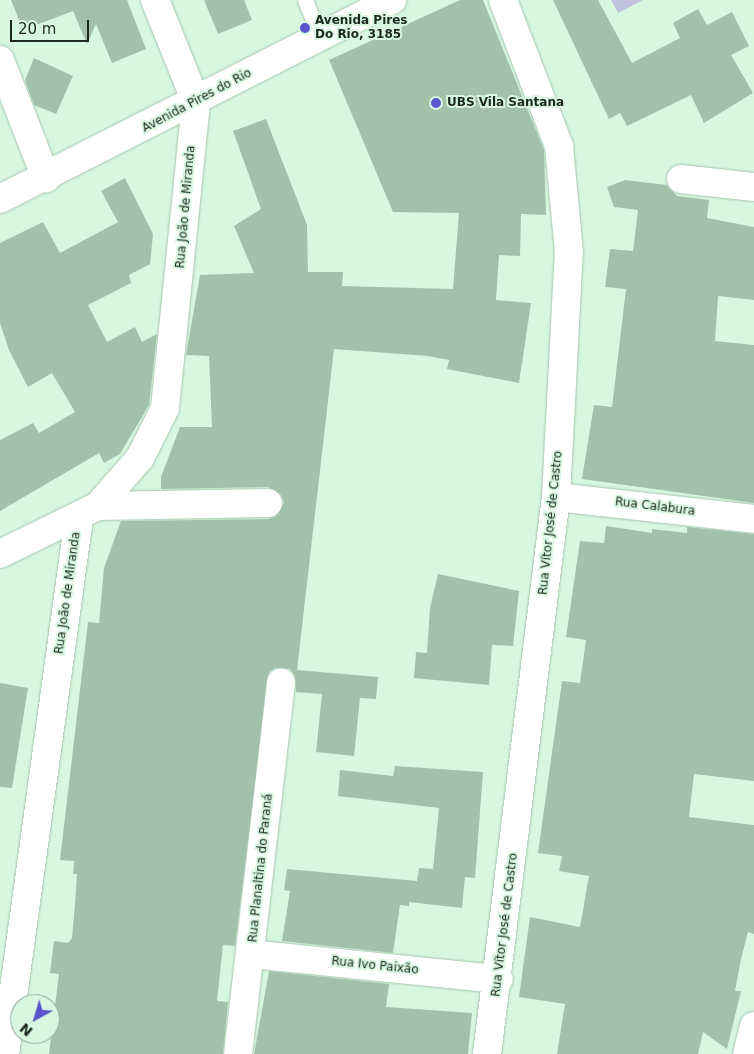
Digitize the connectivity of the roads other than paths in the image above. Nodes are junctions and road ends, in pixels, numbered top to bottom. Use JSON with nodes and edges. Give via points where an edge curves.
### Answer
{"nodes":[{"id":1,"x":155,"y":0,"type":"edge"},
{"id":2,"x":305,"y":0,"type":"edge"},
{"id":3,"x":392,"y":0,"type":"edge"},
{"id":4,"x":503,"y":0,"type":"edge"},
{"id":5,"x":320,"y":35,"type":"junction"},
{"id":6,"x":0,"y":60,"type":"edge"},
{"id":7,"x":196,"y":102,"type":"junction"},
{"id":8,"x":46,"y":178,"type":"junction"},
{"id":9,"x":681,"y":180,"type":"dead end"},
{"id":10,"x":754,"y":187,"type":"edge"},
{"id":11,"x":0,"y":199,"type":"edge"},
{"id":12,"x":556,"y":496,"type":"junction"},
{"id":13,"x":268,"y":503,"type":"dead end"},
{"id":14,"x":89,"y":512,"type":"junction"},
{"id":15,"x":754,"y":519,"type":"edge"},
{"id":16,"x":0,"y":554,"type":"edge"},
{"id":17,"x":281,"y":682,"type":"dead end"},
{"id":18,"x":251,"y":954,"type":"junction"},
{"id":19,"x":499,"y":979,"type":"junction"},
{"id":20,"x":754,"y":1026,"type":"edge"},
{"id":21,"x":5,"y":1054,"type":"edge"},
{"id":22,"x":238,"y":1054,"type":"edge"},
{"id":23,"x":487,"y":1054,"type":"edge"},
{"id":24,"x":747,"y":1054,"type":"edge"}],
"edges":[{"from":1,"to":7,"type":"street"},
{"from":2,"to":5,"type":"lane"},
{"from":3,"to":5,"type":"street","name":"Avenida Pires do Rio"},
{"from":4,"to":12,"type":"street","name":"Rua Vítor José de Castro","via":[[546,102],[566,187],[568,252]]},
{"from":5,"to":7,"type":"street","name":"Avenida Pires do Rio"},
{"from":6,"to":8,"type":"street"},
{"from":7,"to":8,"type":"street","name":"Avenida Pires do Rio"},
{"from":7,"to":14,"type":"street","name":"Rua João de Miranda","via":[[165,408],[140,458]]},
{"from":8,"to":11,"type":"street","name":"Avenida Pires do Rio"},
{"from":9,"to":10,"type":"street"},
{"from":12,"to":15,"type":"street","name":"Rua Calabura"},
{"from":12,"to":19,"type":"street","name":"Rua Vítor José de Castro"},
{"from":13,"to":14,"type":"street"},
{"from":14,"to":16,"type":"street"},
{"from":14,"to":21,"type":"street","name":"Rua João de Miranda"},
{"from":17,"to":18,"type":"street","name":"Rua Planaltina do Paraná"},
{"from":18,"to":19,"type":"street","name":"Rua Ivo Paixão"},
{"from":18,"to":22,"type":"street","name":"Rua Planaltina do Paraná"},
{"from":19,"to":23,"type":"street","name":"Rua Vítor José de Castro"},
{"from":20,"to":24,"type":"street"}]}
